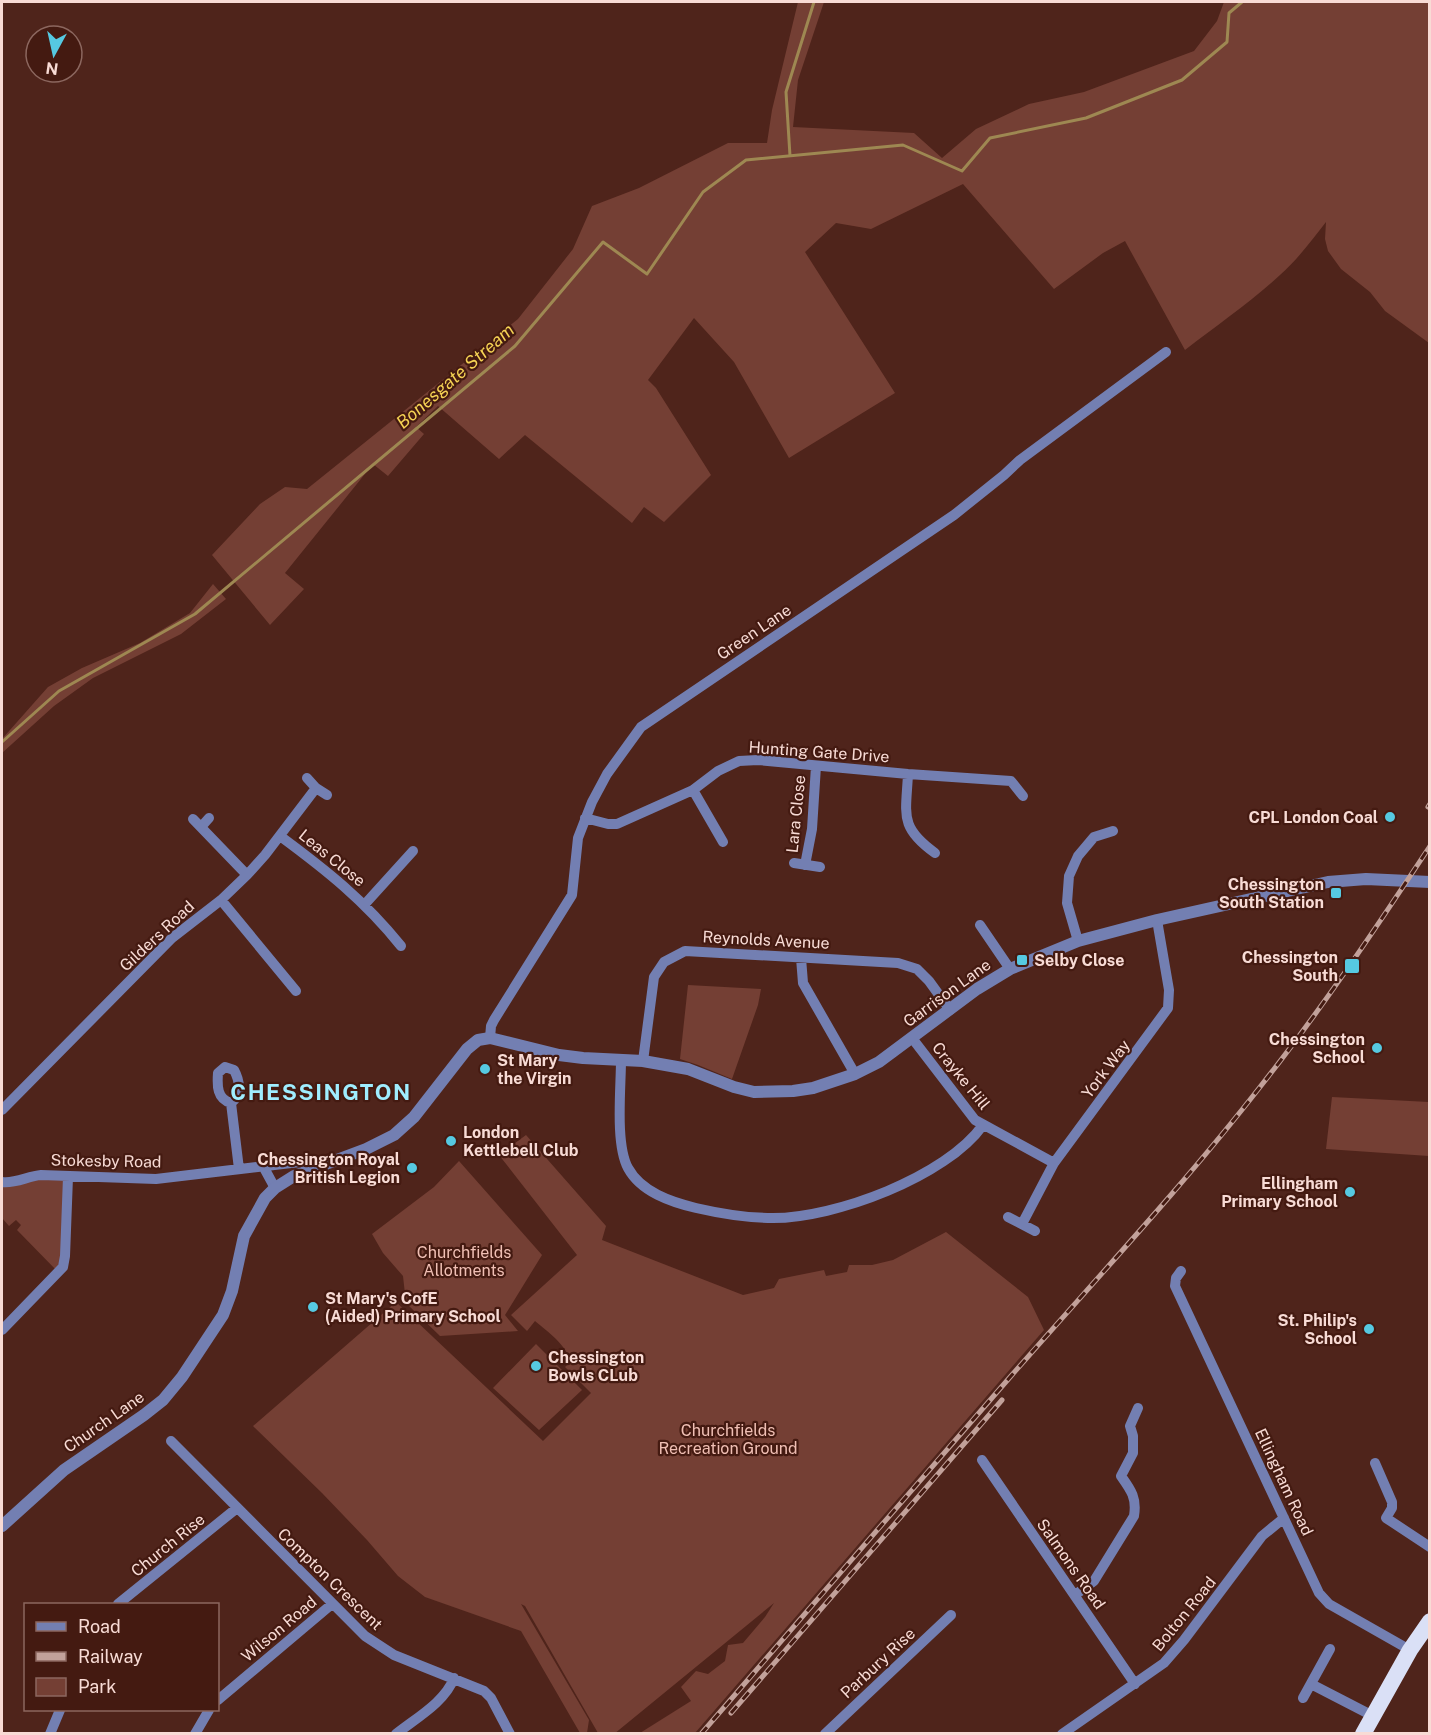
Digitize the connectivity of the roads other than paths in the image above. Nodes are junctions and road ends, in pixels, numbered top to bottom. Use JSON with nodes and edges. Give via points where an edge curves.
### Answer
{"nodes":[{"id":1,"x":1166,"y":352,"type":"dead end"},
{"id":2,"x":816,"y":766,"type":"junction"},
{"id":3,"x":908,"y":774,"type":"junction"},
{"id":4,"x":308,"y":778,"type":"dead end"},
{"id":5,"x":316,"y":788,"type":"junction"},
{"id":6,"x":693,"y":790,"type":"junction"},
{"id":7,"x":327,"y":795,"type":"dead end"},
{"id":8,"x":1023,"y":795,"type":"dead end"},
{"id":9,"x":209,"y":818,"type":"dead end"},
{"id":10,"x":585,"y":818,"type":"junction"},
{"id":11,"x":1113,"y":831,"type":"dead end"},
{"id":12,"x":280,"y":836,"type":"junction"},
{"id":13,"x":723,"y":842,"type":"dead end"},
{"id":14,"x":413,"y":851,"type":"dead end"},
{"id":15,"x":935,"y":853,"type":"dead end"},
{"id":16,"x":820,"y":867,"type":"dead end"},
{"id":17,"x":247,"y":875,"type":"junction"},
{"id":18,"x":1429,"y":882,"type":"edge"},
{"id":19,"x":221,"y":900,"type":"junction"},
{"id":20,"x":365,"y":904,"type":"junction"},
{"id":21,"x":1157,"y":920,"type":"junction"},
{"id":22,"x":980,"y":925,"type":"dead end"},
{"id":23,"x":1078,"y":941,"type":"junction"},
{"id":24,"x":401,"y":946,"type":"dead end"},
{"id":25,"x":801,"y":958,"type":"junction"},
{"id":26,"x":1010,"y":969,"type":"junction"},
{"id":27,"x":296,"y":991,"type":"dead end"},
{"id":28,"x":950,"y":1010,"type":"junction"},
{"id":29,"x":490,"y":1038,"type":"junction"},
{"id":30,"x":912,"y":1038,"type":"junction"},
{"id":31,"x":621,"y":1060,"type":"junction"},
{"id":32,"x":643,"y":1061,"type":"junction"},
{"id":33,"x":855,"y":1074,"type":"junction"},
{"id":34,"x":231,"y":1103,"type":"dead end"},
{"id":35,"x":2,"y":1110,"type":"edge"},
{"id":36,"x":983,"y":1125,"type":"junction"},
{"id":37,"x":1054,"y":1163,"type":"junction"},
{"id":38,"x":263,"y":1166,"type":"junction"},
{"id":39,"x":239,"y":1168,"type":"junction"},
{"id":40,"x":315,"y":1168,"type":"junction"},
{"id":41,"x":68,"y":1177,"type":"junction"},
{"id":42,"x":2,"y":1182,"type":"edge"},
{"id":43,"x":275,"y":1188,"type":"junction"},
{"id":44,"x":1008,"y":1217,"type":"dead end"},
{"id":45,"x":1022,"y":1224,"type":"junction"},
{"id":46,"x":1035,"y":1231,"type":"dead end"},
{"id":47,"x":1180,"y":1271,"type":"dead end"},
{"id":48,"x":2,"y":1330,"type":"edge"},
{"id":49,"x":1138,"y":1408,"type":"dead end"},
{"id":50,"x":171,"y":1441,"type":"dead end"},
{"id":51,"x":982,"y":1460,"type":"dead end"},
{"id":52,"x":1375,"y":1463,"type":"dead end"},
{"id":53,"x":237,"y":1508,"type":"junction"},
{"id":54,"x":1284,"y":1518,"type":"junction"},
{"id":55,"x":2,"y":1527,"type":"edge"},
{"id":56,"x":1430,"y":1546,"type":"edge"},
{"id":57,"x":1075,"y":1595,"type":"junction"},
{"id":58,"x":120,"y":1603,"type":"edge"},
{"id":59,"x":332,"y":1604,"type":"junction"},
{"id":60,"x":951,"y":1615,"type":"dead end"},
{"id":61,"x":1430,"y":1621,"type":"edge"},
{"id":62,"x":1330,"y":1649,"type":"dead end"},
{"id":63,"x":1410,"y":1650,"type":"junction"},
{"id":64,"x":454,"y":1678,"type":"junction"},
{"id":65,"x":1135,"y":1684,"type":"junction"},
{"id":66,"x":1311,"y":1684,"type":"junction"},
{"id":67,"x":1304,"y":1698,"type":"dead end"},
{"id":68,"x":219,"y":1699,"type":"edge"},
{"id":69,"x":60,"y":1711,"type":"edge"},
{"id":70,"x":208,"y":1711,"type":"edge"},
{"id":71,"x":1373,"y":1716,"type":"junction"},
{"id":72,"x":50,"y":1734,"type":"edge"},
{"id":73,"x":195,"y":1734,"type":"edge"},
{"id":74,"x":396,"y":1734,"type":"edge"},
{"id":75,"x":510,"y":1734,"type":"edge"},
{"id":76,"x":825,"y":1734,"type":"edge"},
{"id":77,"x":1062,"y":1734,"type":"edge"},
{"id":78,"x":1364,"y":1734,"type":"edge"}],
"edges":[{"from":1,"to":10,"type":"street","name":"Green Lane","via":[[1020,460],[954,515],[641,727],[607,774]]},
{"from":2,"to":3,"type":"street","name":"Hunting Gate Drive"},
{"from":2,"to":6,"type":"street","name":"Hunting Gate Drive","via":[[739,761]]},
{"from":2,"to":16,"type":"street","name":"Lara Close","via":[[812,829],[799,864]]},
{"from":3,"to":8,"type":"street","name":"Hunting Gate Drive","via":[[1011,781]]},
{"from":3,"to":15,"type":"street","via":[[906,816],[918,840]]},
{"from":4,"to":5,"type":"street"},
{"from":5,"to":7,"type":"street"},
{"from":5,"to":12,"type":"street","name":"Gilders Road"},
{"from":6,"to":10,"type":"street","name":"Hunting Gate Drive","via":[[617,824]]},
{"from":6,"to":13,"type":"street"},
{"from":9,"to":17,"type":"street","via":[[197,823]]},
{"from":10,"to":29,"type":"street","name":"Green Lane","via":[[578,838],[572,895],[494,1020]]},
{"from":11,"to":23,"type":"street","via":[[1094,837],[1078,856],[1069,876],[1067,903]]},
{"from":12,"to":17,"type":"street","name":"Gilders Road"},
{"from":12,"to":20,"type":"street","name":"Leas Close"},
{"from":14,"to":20,"type":"street","name":"Leas Close","via":[[399,857]]},
{"from":17,"to":19,"type":"street","name":"Gilders Road"},
{"from":18,"to":21,"type":"street","name":"Garrison Lane","via":[[1329,882]]},
{"from":19,"to":27,"type":"street"},
{"from":19,"to":35,"type":"street","name":"Gilders Road","via":[[172,938]]},
{"from":20,"to":24,"type":"street","name":"Leas Close"},
{"from":21,"to":23,"type":"street","name":"Garrison Lane"},
{"from":21,"to":37,"type":"street","name":"York Way","via":[[1169,990],[1168,1008]]},
{"from":22,"to":26,"type":"street"},
{"from":23,"to":26,"type":"street","name":"Garrison Lane"},
{"from":25,"to":28,"type":"street","name":"Reynolds Avenue","via":[[898,963],[917,969]]},
{"from":25,"to":32,"type":"street","name":"Reynolds Avenue","via":[[685,951],[664,962],[654,977]]},
{"from":25,"to":33,"type":"street","via":[[803,983]]},
{"from":26,"to":28,"type":"street","name":"Garrison Lane"},
{"from":28,"to":30,"type":"street","name":"Garrison Lane"},
{"from":29,"to":31,"type":"street","name":"Garrison Lane","via":[[559,1055]]},
{"from":29,"to":40,"type":"street","name":"Church Lane","via":[[471,1044],[419,1112],[394,1135]]},
{"from":30,"to":33,"type":"street","name":"Garrison Lane"},
{"from":30,"to":36,"type":"street","name":"Crayke Hill","via":[[975,1120]]},
{"from":31,"to":32,"type":"street","name":"Garrison Lane"},
{"from":31,"to":36,"type":"street","via":[[622,1153],[638,1182],[681,1204],[733,1216],[774,1218],[811,1214],[879,1194],[925,1172],[961,1148]]},
{"from":32,"to":33,"type":"street","name":"Garrison Lane","via":[[688,1069],[754,1092],[813,1088]]},
{"from":34,"to":39,"type":"street"},
{"from":36,"to":37,"type":"street","name":"Crayke Hill"},
{"from":37,"to":45,"type":"street","name":"York Way"},
{"from":38,"to":39,"type":"street","name":"Stokesby Road"},
{"from":38,"to":40,"type":"street","name":"Stokesby Road","via":[[308,1161]]},
{"from":38,"to":43,"type":"street"},
{"from":39,"to":41,"type":"street","name":"Stokesby Road","via":[[156,1179]]},
{"from":40,"to":43,"type":"street","name":"Church Lane"},
{"from":41,"to":42,"type":"street","name":"Stokesby Road","via":[[29,1176]]},
{"from":41,"to":48,"type":"street","via":[[63,1268]]},
{"from":43,"to":55,"type":"street","name":"Church Lane","via":[[261,1204],[244,1236],[223,1315],[164,1400],[64,1470]]},
{"from":44,"to":45,"type":"street"},
{"from":45,"to":46,"type":"street"},
{"from":47,"to":54,"type":"street","name":"Ellingham Road","via":[[1175,1286]]},
{"from":49,"to":57,"type":"street","via":[[1130,1426],[1133,1453],[1121,1476],[1132,1491],[1134,1516],[1094,1581]]},
{"from":50,"to":53,"type":"street","name":"Compton Crescent"},
{"from":51,"to":57,"type":"street","name":"Salmons Road"},
{"from":52,"to":56,"type":"street","via":[[1392,1502],[1386,1518]]},
{"from":53,"to":58,"type":"street","name":"Church Rise"},
{"from":53,"to":59,"type":"street","name":"Compton Crescent"},
{"from":54,"to":63,"type":"street","name":"Ellingham Road","via":[[1323,1599]]},
{"from":54,"to":65,"type":"street","name":"Bolton Road","via":[[1262,1536],[1164,1663]]},
{"from":57,"to":65,"type":"street","name":"Salmons Road"},
{"from":59,"to":64,"type":"street","name":"Compton Crescent","via":[[375,1644]]},
{"from":59,"to":68,"type":"street","name":"Wilson Road"},
{"from":60,"to":76,"type":"street","name":"Parbury Rise"},
{"from":61,"to":63,"type":"highway"},
{"from":62,"to":66,"type":"street"},
{"from":63,"to":71,"type":"highway"},
{"from":64,"to":74,"type":"street","via":[[438,1700]]},
{"from":64,"to":75,"type":"street","name":"Compton Crescent","via":[[484,1691]]},
{"from":65,"to":77,"type":"street","name":"Bolton Road"},
{"from":66,"to":67,"type":"street"},
{"from":66,"to":71,"type":"street"},
{"from":69,"to":72,"type":"street"},
{"from":70,"to":73,"type":"street"},
{"from":71,"to":78,"type":"highway"}]}
